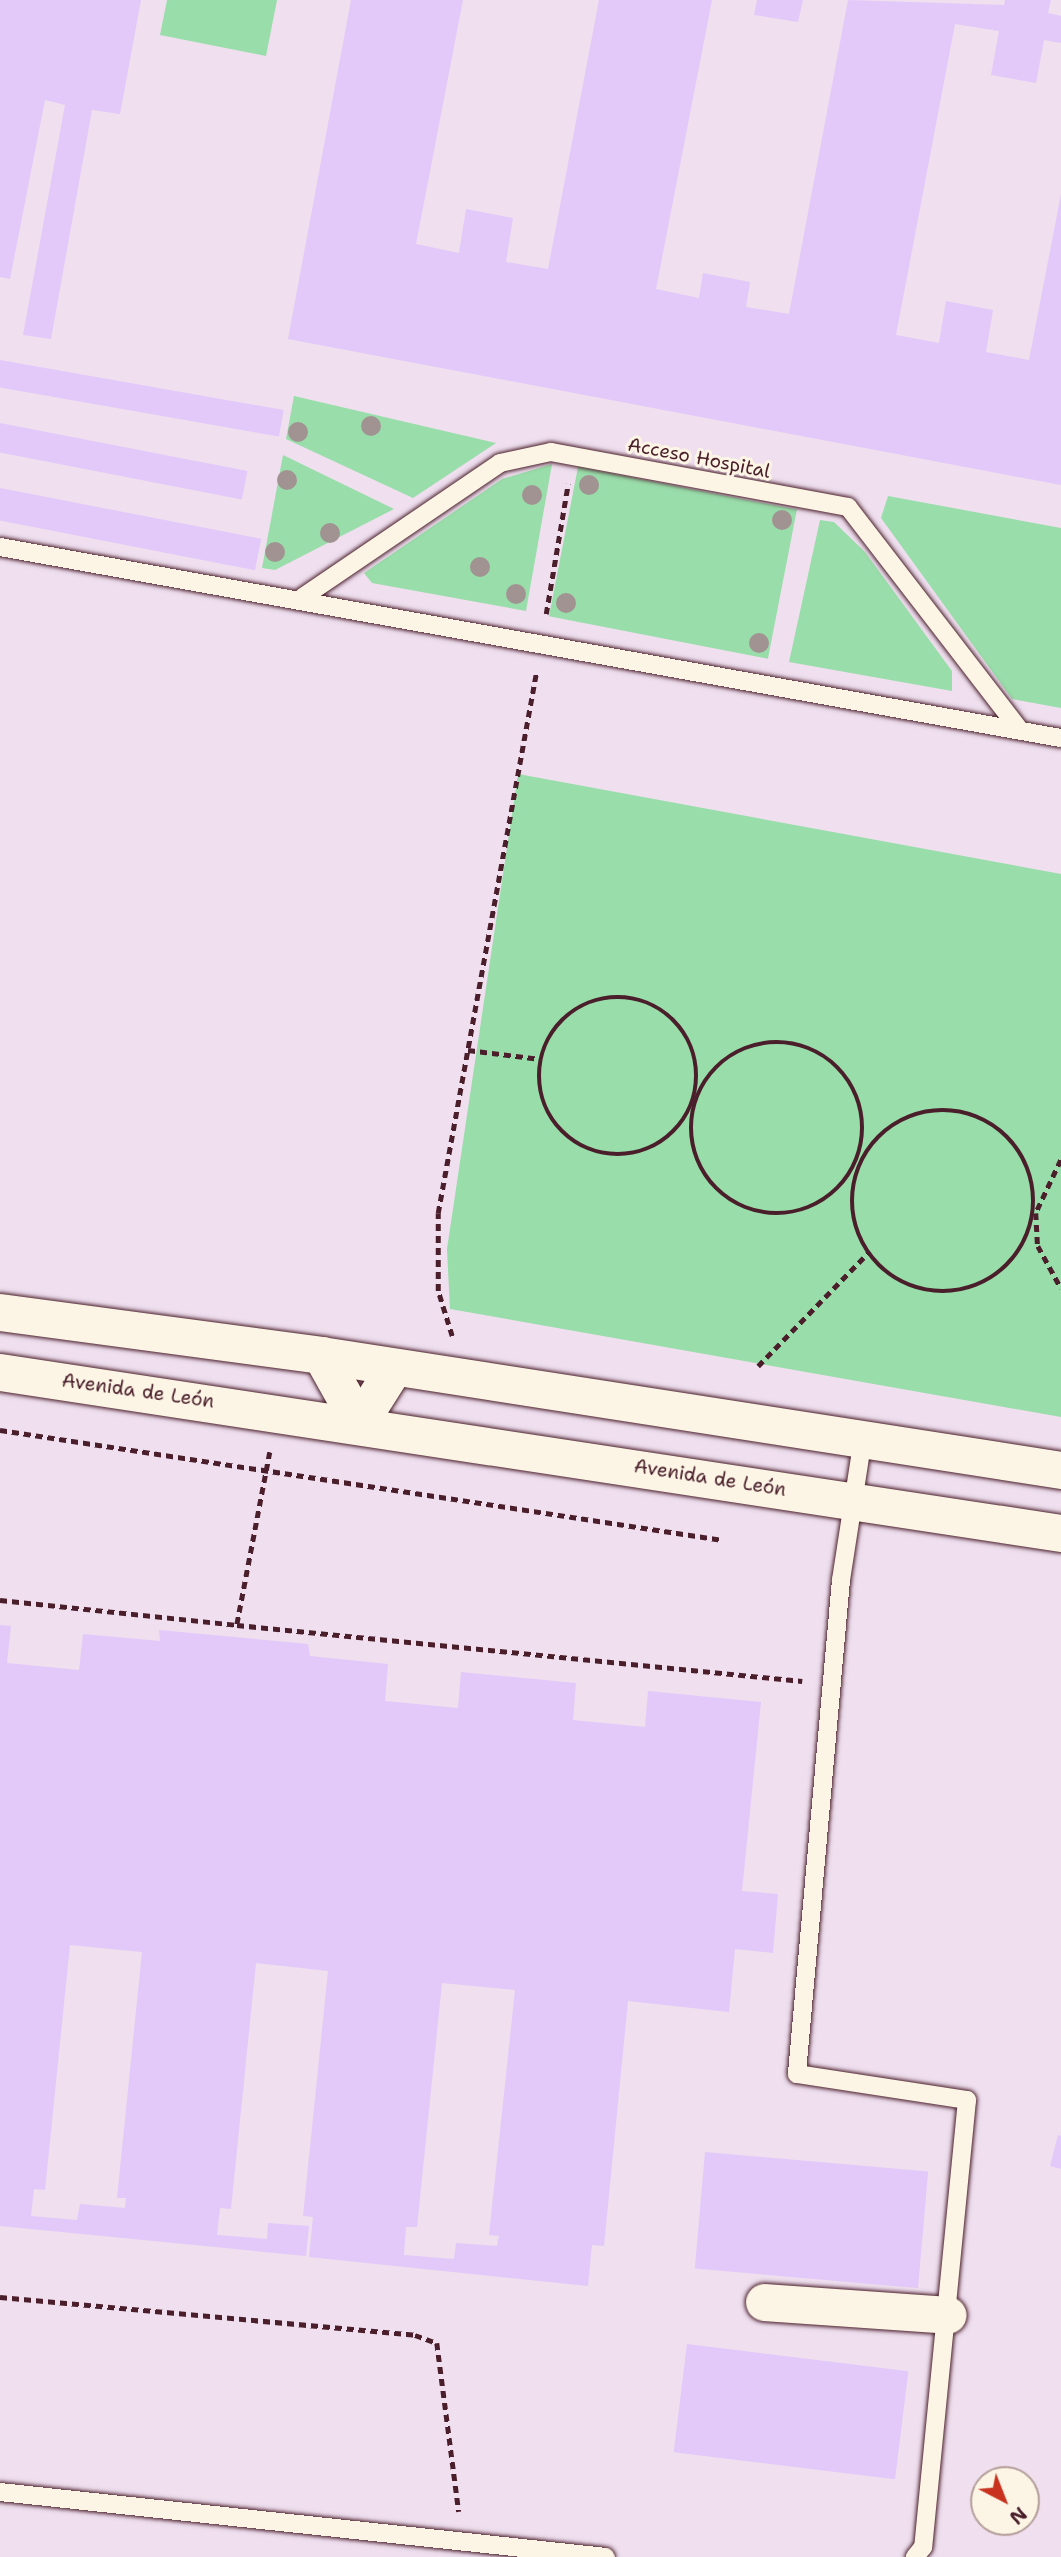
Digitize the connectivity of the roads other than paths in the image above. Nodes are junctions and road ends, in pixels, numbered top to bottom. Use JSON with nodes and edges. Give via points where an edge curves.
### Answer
{"nodes":[{"id":1,"x":0,"y":547,"type":"edge"},
{"id":2,"x":303,"y":597,"type":"junction"},
{"id":3,"x":1020,"y":730,"type":"junction"},
{"id":4,"x":1061,"y":738,"type":"edge"},
{"id":5,"x":0,"y":1312,"type":"edge"},
{"id":6,"x":321,"y":1354,"type":"junction"},
{"id":7,"x":393,"y":1369,"type":"junction"},
{"id":8,"x":0,"y":1372,"type":"edge"},
{"id":9,"x":359,"y":1423,"type":"junction"},
{"id":10,"x":863,"y":1438,"type":"junction"},
{"id":11,"x":1061,"y":1470,"type":"edge"},
{"id":12,"x":852,"y":1500,"type":"junction"},
{"id":13,"x":1061,"y":1533,"type":"edge"},
{"id":14,"x":764,"y":2302,"type":"dead end"},
{"id":15,"x":947,"y":2315,"type":"junction"},
{"id":16,"x":0,"y":2492,"type":"edge"},
{"id":17,"x":606,"y":2557,"type":"edge"},
{"id":18,"x":915,"y":2557,"type":"edge"}],
"edges":[{"from":1,"to":2,"type":"lane"},
{"from":2,"to":3,"type":"lane"},
{"from":2,"to":3,"type":"lane","name":"Acceso Hospital","via":[[500,463],[551,452],[848,507]]},
{"from":3,"to":4,"type":"lane"},
{"from":5,"to":6,"type":"street"},
{"from":6,"to":7,"type":"street"},
{"from":6,"to":9,"type":"street"},
{"from":7,"to":9,"type":"street"},
{"from":7,"to":10,"type":"street"},
{"from":8,"to":9,"type":"street","name":"Avenida de León"},
{"from":9,"to":12,"type":"street","name":"Avenida de León"},
{"from":10,"to":11,"type":"street"},
{"from":10,"to":12,"type":"lane"},
{"from":12,"to":13,"type":"street","name":"Avenida de León"},
{"from":12,"to":15,"type":"lane","via":[[797,2074],[967,2100]]},
{"from":14,"to":15,"type":"street"},
{"from":15,"to":18,"type":"lane","via":[[923,2547]]},
{"from":16,"to":17,"type":"lane"}]}
